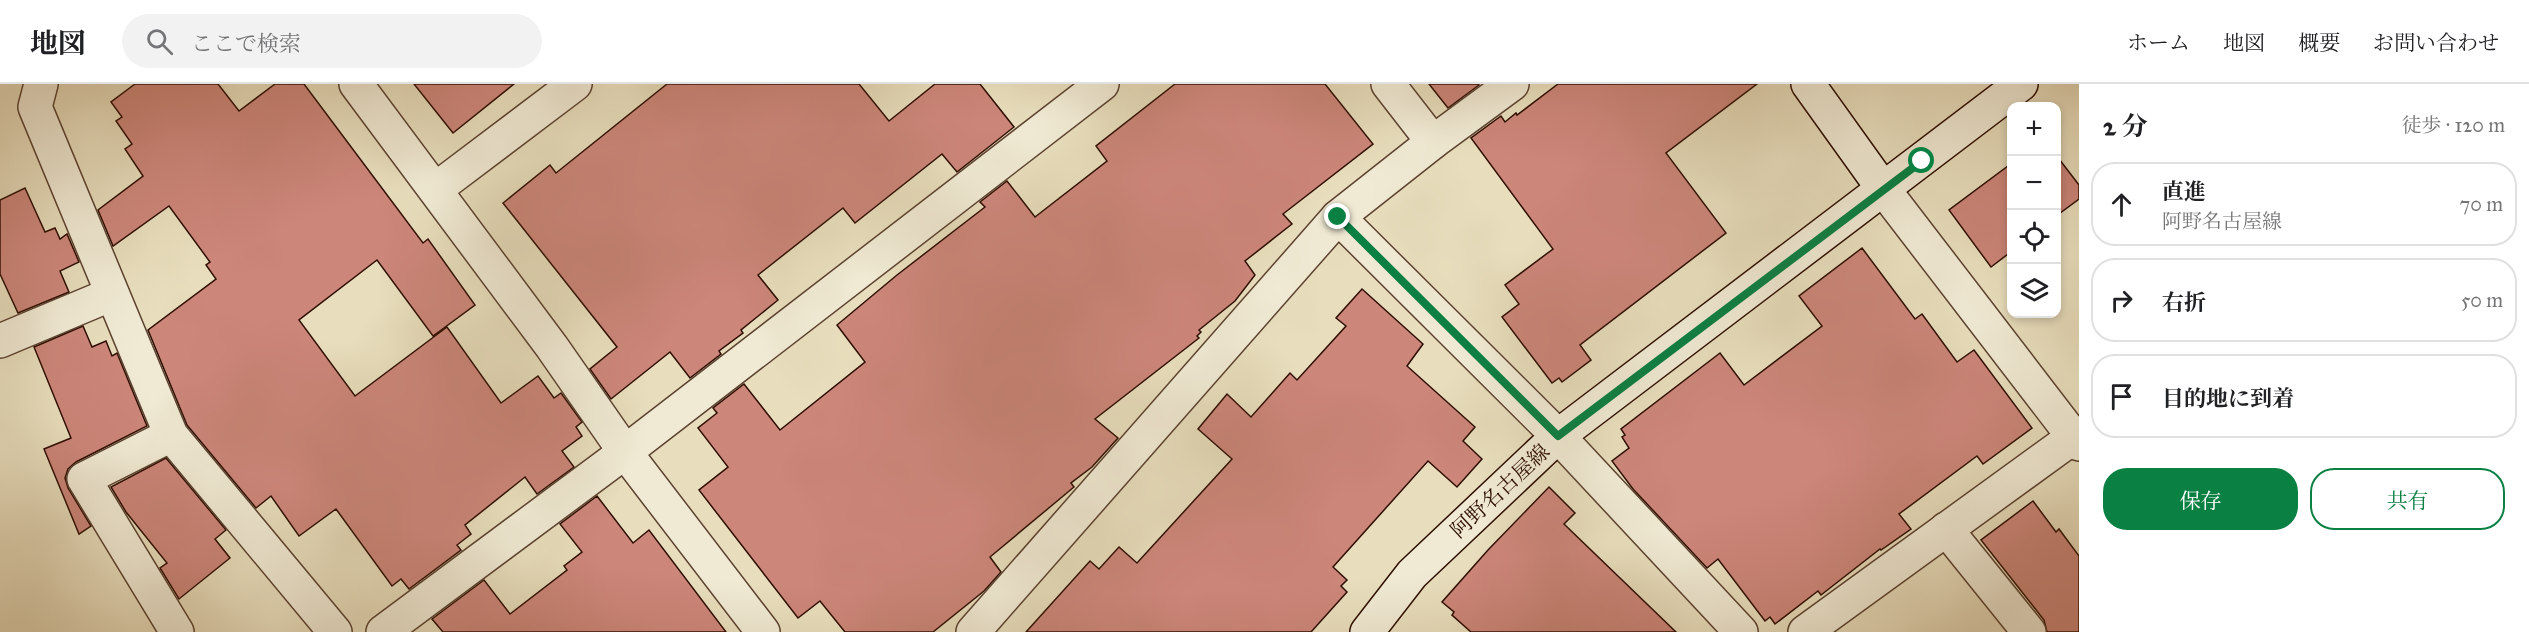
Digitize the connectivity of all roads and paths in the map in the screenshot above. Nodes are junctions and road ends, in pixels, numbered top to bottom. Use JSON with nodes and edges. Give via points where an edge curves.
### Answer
{"nodes":[{"id":1,"x":41,"y":84,"type":"edge"},
{"id":2,"x":356,"y":84,"type":"edge"},
{"id":3,"x":575,"y":84,"type":"edge"},
{"id":4,"x":1102,"y":84,"type":"edge"},
{"id":5,"x":1388,"y":84,"type":"edge"},
{"id":6,"x":1512,"y":84,"type":"edge"},
{"id":7,"x":1808,"y":84,"type":"edge"},
{"id":8,"x":2021,"y":84,"type":"edge"},
{"id":9,"x":1433,"y":142,"type":"junction"},
{"id":10,"x":436,"y":189,"type":"junction"},
{"id":11,"x":1884,"y":190,"type":"junction"},
{"id":12,"x":1338,"y":217,"type":"junction"},
{"id":13,"x":112,"y":294,"type":"junction"},
{"id":14,"x":0,"y":341,"type":"edge"},
{"id":15,"x":171,"y":435,"type":"junction"},
{"id":16,"x":1558,"y":436,"type":"junction"},
{"id":17,"x":2077,"y":438,"type":"edge"},
{"id":18,"x":625,"y":452,"type":"junction"},
{"id":19,"x":1947,"y":529,"type":"junction"},
{"id":20,"x":177,"y":632,"type":"edge"},
{"id":21,"x":335,"y":632,"type":"edge"},
{"id":22,"x":382,"y":632,"type":"edge"},
{"id":23,"x":763,"y":632,"type":"edge"},
{"id":24,"x":973,"y":632,"type":"edge"},
{"id":25,"x":1366,"y":632,"type":"edge"},
{"id":26,"x":1741,"y":632,"type":"edge"},
{"id":27,"x":1805,"y":632,"type":"edge"},
{"id":28,"x":2029,"y":632,"type":"edge"}],
"edges":[{"from":1,"to":13,"type":"street","via":[[35,107]]},
{"from":2,"to":10,"type":"street"},
{"from":3,"to":10,"type":"street"},
{"from":4,"to":18,"type":"street"},
{"from":5,"to":9,"type":"street"},
{"from":6,"to":9,"type":"street"},
{"from":7,"to":11,"type":"street"},
{"from":8,"to":11,"type":"street","name":"阿野名古屋線"},
{"from":9,"to":12,"type":"street"},
{"from":10,"to":18,"type":"street"},
{"from":11,"to":16,"type":"street","name":"阿野名古屋線"},
{"from":11,"to":17,"type":"street"},
{"from":12,"to":16,"type":"street"},
{"from":12,"to":24,"type":"street"},
{"from":13,"to":14,"type":"street"},
{"from":13,"to":15,"type":"street"},
{"from":15,"to":20,"type":"street","via":[[84,479]]},
{"from":15,"to":21,"type":"street"},
{"from":16,"to":25,"type":"street","name":"阿野名古屋線","via":[[1412,574]]},
{"from":16,"to":26,"type":"street"},
{"from":17,"to":19,"type":"street"},
{"from":18,"to":22,"type":"street"},
{"from":18,"to":23,"type":"street"},
{"from":19,"to":27,"type":"street"},
{"from":19,"to":28,"type":"street"}]}
